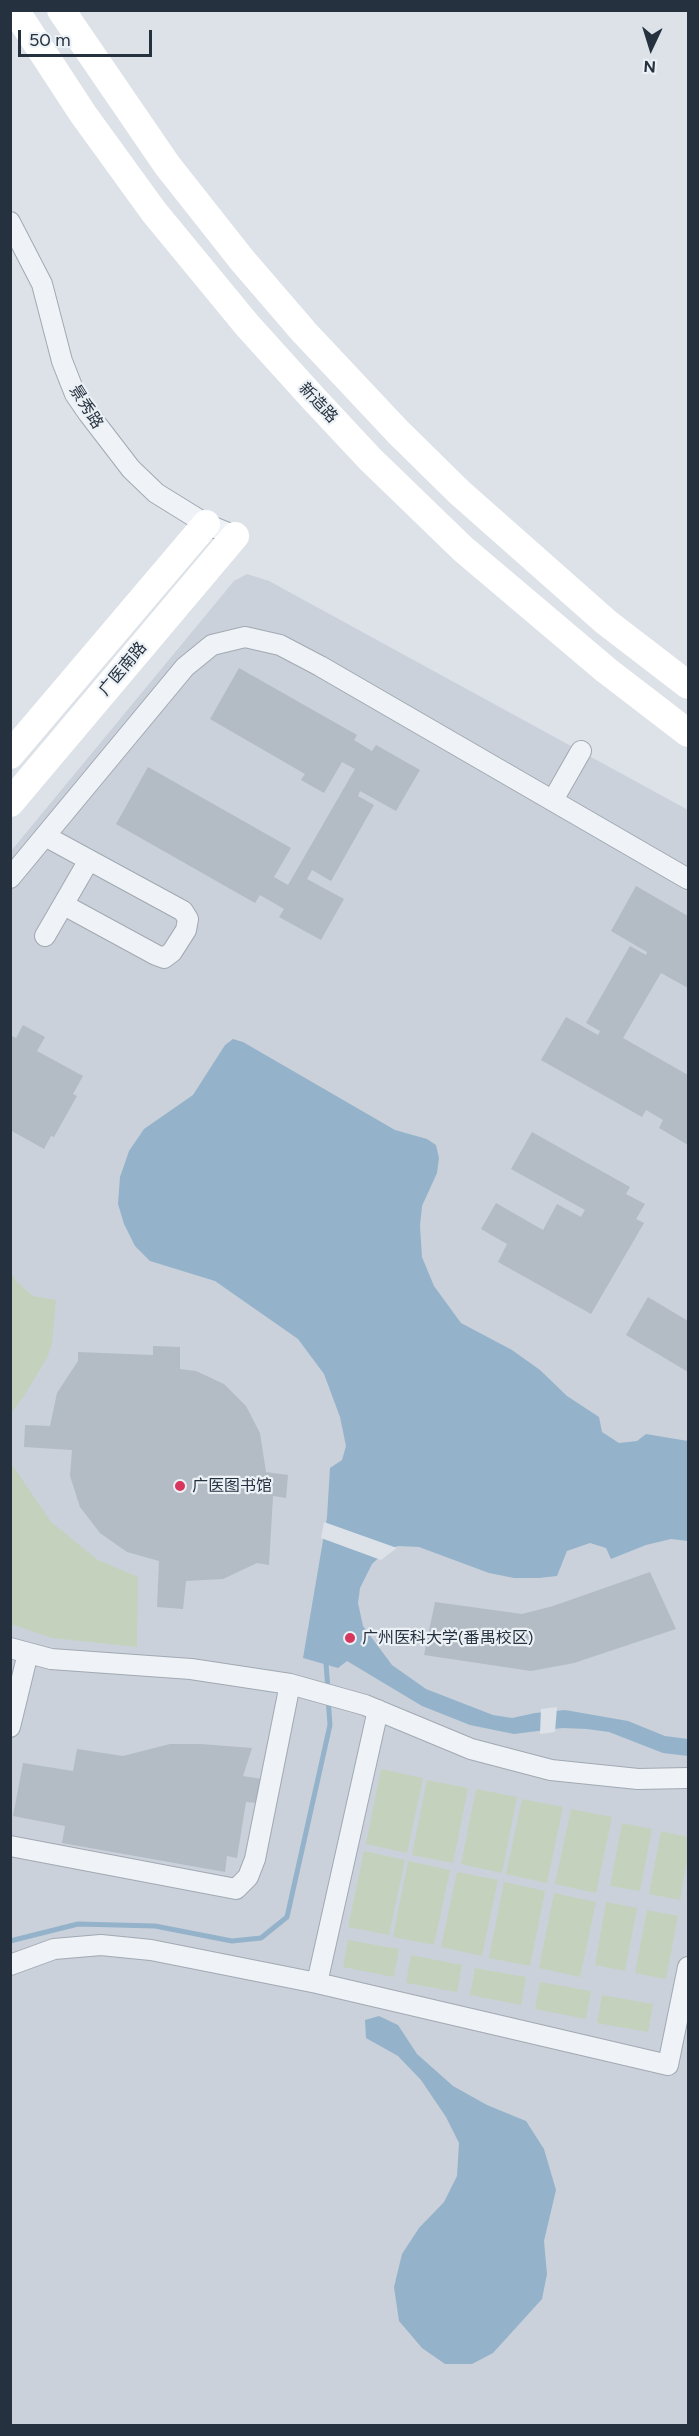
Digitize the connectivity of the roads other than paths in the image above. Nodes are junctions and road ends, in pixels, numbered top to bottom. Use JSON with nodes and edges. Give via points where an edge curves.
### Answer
{"nodes":[{"id":1,"x":61,"y":10,"type":"edge"},
{"id":2,"x":12,"y":11,"type":"edge"},
{"id":3,"x":10,"y":222,"type":"edge"},
{"id":4,"x":206,"y":524,"type":"junction"},
{"id":5,"x":235,"y":536,"type":"joint"},
{"id":6,"x":688,"y":685,"type":"edge"},
{"id":7,"x":688,"y":733,"type":"edge"},
{"id":8,"x":581,"y":751,"type":"dead end"},
{"id":9,"x":10,"y":755,"type":"edge"},
{"id":10,"x":553,"y":800,"type":"junction"},
{"id":11,"x":10,"y":803,"type":"edge"},
{"id":12,"x":45,"y":836,"type":"junction"},
{"id":13,"x":89,"y":860,"type":"junction"},
{"id":14,"x":10,"y":878,"type":"edge"},
{"id":15,"x":688,"y":879,"type":"edge"},
{"id":16,"x":64,"y":905,"type":"junction"},
{"id":17,"x":45,"y":936,"type":"dead end"},
{"id":18,"x":19,"y":1651,"type":"edge"},
{"id":19,"x":290,"y":1684,"type":"junction"},
{"id":20,"x":371,"y":1708,"type":"junction"},
{"id":21,"x":10,"y":1727,"type":"edge"},
{"id":22,"x":688,"y":1778,"type":"edge"},
{"id":23,"x":10,"y":1846,"type":"edge"},
{"id":24,"x":10,"y":1965,"type":"edge"},
{"id":25,"x":688,"y":1967,"type":"edge"},
{"id":26,"x":317,"y":1983,"type":"junction"}],
"edges":[{"from":1,"to":6,"type":"main road","via":[[167,165],[303,332],[459,492],[598,615]]},
{"from":2,"to":7,"type":"main road","name":"新造路","via":[[148,204],[313,398],[463,549],[606,670]]},
{"from":3,"to":4,"type":"street","name":"景秀路","via":[[42,284],[75,394],[131,469],[156,493]]},
{"from":4,"to":5,"type":"street","name":"景秀路"},
{"from":4,"to":9,"type":"main road","name":"广医南路"},
{"from":5,"to":11,"type":"main road","name":"广医南路"},
{"from":8,"to":10,"type":"street"},
{"from":10,"to":12,"type":"street","via":[[280,645],[245,637],[212,645],[185,667]]},
{"from":10,"to":15,"type":"street"},
{"from":12,"to":13,"type":"street"},
{"from":12,"to":14,"type":"street"},
{"from":13,"to":16,"type":"street"},
{"from":13,"to":16,"type":"street","via":[[183,911],[188,919],[186,930],[164,958]]},
{"from":16,"to":17,"type":"street"},
{"from":18,"to":19,"type":"street","via":[[51,1659],[191,1669]]},
{"from":18,"to":21,"type":"street"},
{"from":19,"to":20,"type":"street"},
{"from":19,"to":23,"type":"street","via":[[255,1859],[248,1877],[236,1889]]},
{"from":20,"to":22,"type":"street","via":[[471,1749],[551,1770],[638,1779]]},
{"from":20,"to":26,"type":"street"},
{"from":24,"to":26,"type":"street","via":[[54,1949],[101,1945],[152,1950]]},
{"from":25,"to":26,"type":"street","via":[[668,2065]]}]}
